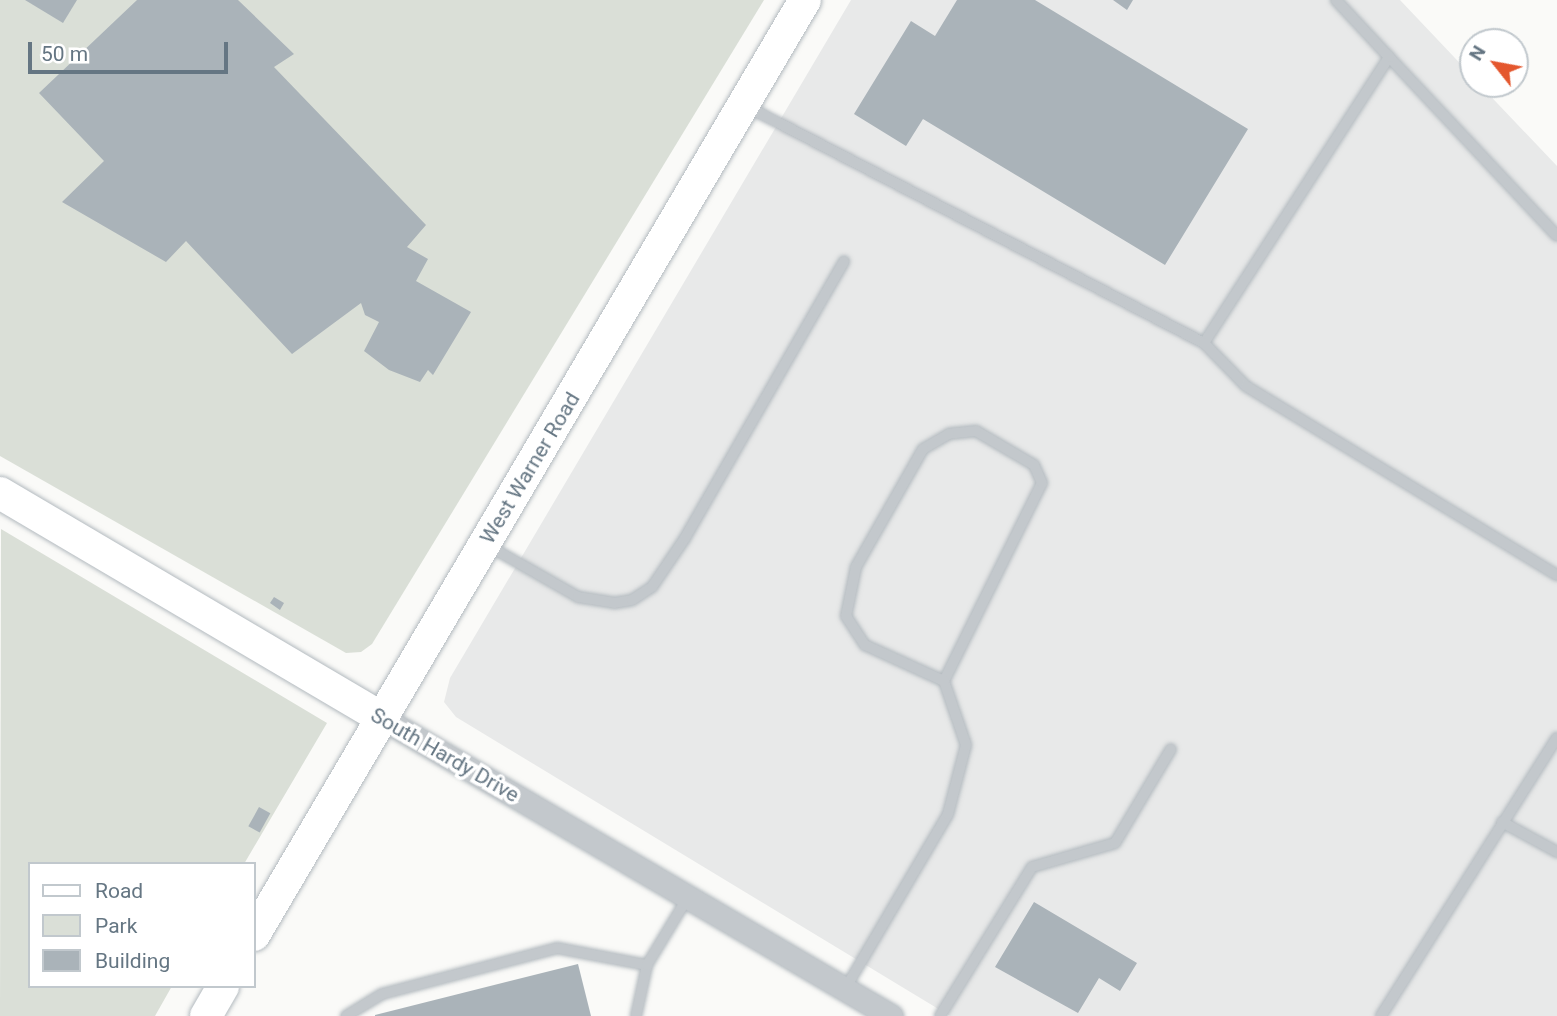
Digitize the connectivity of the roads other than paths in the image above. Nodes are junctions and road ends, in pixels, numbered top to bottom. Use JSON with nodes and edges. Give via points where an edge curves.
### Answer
{"nodes":[{"id":1,"x":805,"y":0,"type":"edge"},
{"id":2,"x":1336,"y":0,"type":"edge"},
{"id":3,"x":1389,"y":57,"type":"junction"},
{"id":4,"x":744,"y":104,"type":"junction"},
{"id":5,"x":1557,"y":236,"type":"edge"},
{"id":6,"x":844,"y":262,"type":"dead end"},
{"id":7,"x":1204,"y":344,"type":"junction"},
{"id":8,"x":0,"y":493,"type":"edge"},
{"id":9,"x":485,"y":544,"type":"junction"},
{"id":10,"x":1557,"y":575,"type":"edge"},
{"id":11,"x":944,"y":681,"type":"junction"},
{"id":12,"x":382,"y":718,"type":"junction"},
{"id":13,"x":1557,"y":738,"type":"edge"},
{"id":14,"x":1171,"y":749,"type":"dead end"},
{"id":15,"x":1502,"y":822,"type":"junction"},
{"id":16,"x":1557,"y":852,"type":"edge"},
{"id":17,"x":688,"y":897,"type":"junction"},
{"id":18,"x":256,"y":932,"type":"edge"},
{"id":19,"x":647,"y":965,"type":"junction"},
{"id":20,"x":222,"y":988,"type":"edge"},
{"id":21,"x":845,"y":989,"type":"junction"},
{"id":22,"x":206,"y":1016,"type":"edge"},
{"id":23,"x":346,"y":1016,"type":"edge"},
{"id":24,"x":636,"y":1016,"type":"edge"},
{"id":25,"x":891,"y":1016,"type":"edge"},
{"id":26,"x":940,"y":1016,"type":"edge"},
{"id":27,"x":1381,"y":1016,"type":"edge"}],
"edges":[{"from":1,"to":4,"type":"main road","name":"West Warner Road"},
{"from":2,"to":3,"type":"lane"},
{"from":3,"to":5,"type":"lane"},
{"from":3,"to":7,"type":"lane"},
{"from":4,"to":7,"type":"lane"},
{"from":4,"to":9,"type":"main road","name":"West Warner Road"},
{"from":6,"to":9,"type":"lane","via":[[652,587],[632,600],[614,603],[578,597]]},
{"from":7,"to":10,"type":"lane","via":[[1247,386]]},
{"from":8,"to":12,"type":"main road","name":"South Hardy Drive"},
{"from":9,"to":12,"type":"main road","name":"West Warner Road"},
{"from":11,"to":11,"type":"lane","via":[[1042,483],[1034,465],[976,431],[949,434],[923,449],[856,567],[846,616],[865,645]]},
{"from":11,"to":21,"type":"lane","via":[[966,745],[948,814]]},
{"from":12,"to":17,"type":"street","name":"South Hardy Drive"},
{"from":12,"to":18,"type":"main road","name":"West Warner Road"},
{"from":13,"to":15,"type":"lane"},
{"from":14,"to":26,"type":"lane","via":[[1115,843],[1032,867]]},
{"from":15,"to":16,"type":"lane"},
{"from":15,"to":27,"type":"lane"},
{"from":17,"to":19,"type":"lane"},
{"from":17,"to":21,"type":"street","name":"South Hardy Drive"},
{"from":19,"to":23,"type":"lane","via":[[557,948],[382,994]]},
{"from":19,"to":24,"type":"lane"},
{"from":20,"to":22,"type":"main road"},
{"from":21,"to":25,"type":"street","name":"South Hardy Drive"}]}
